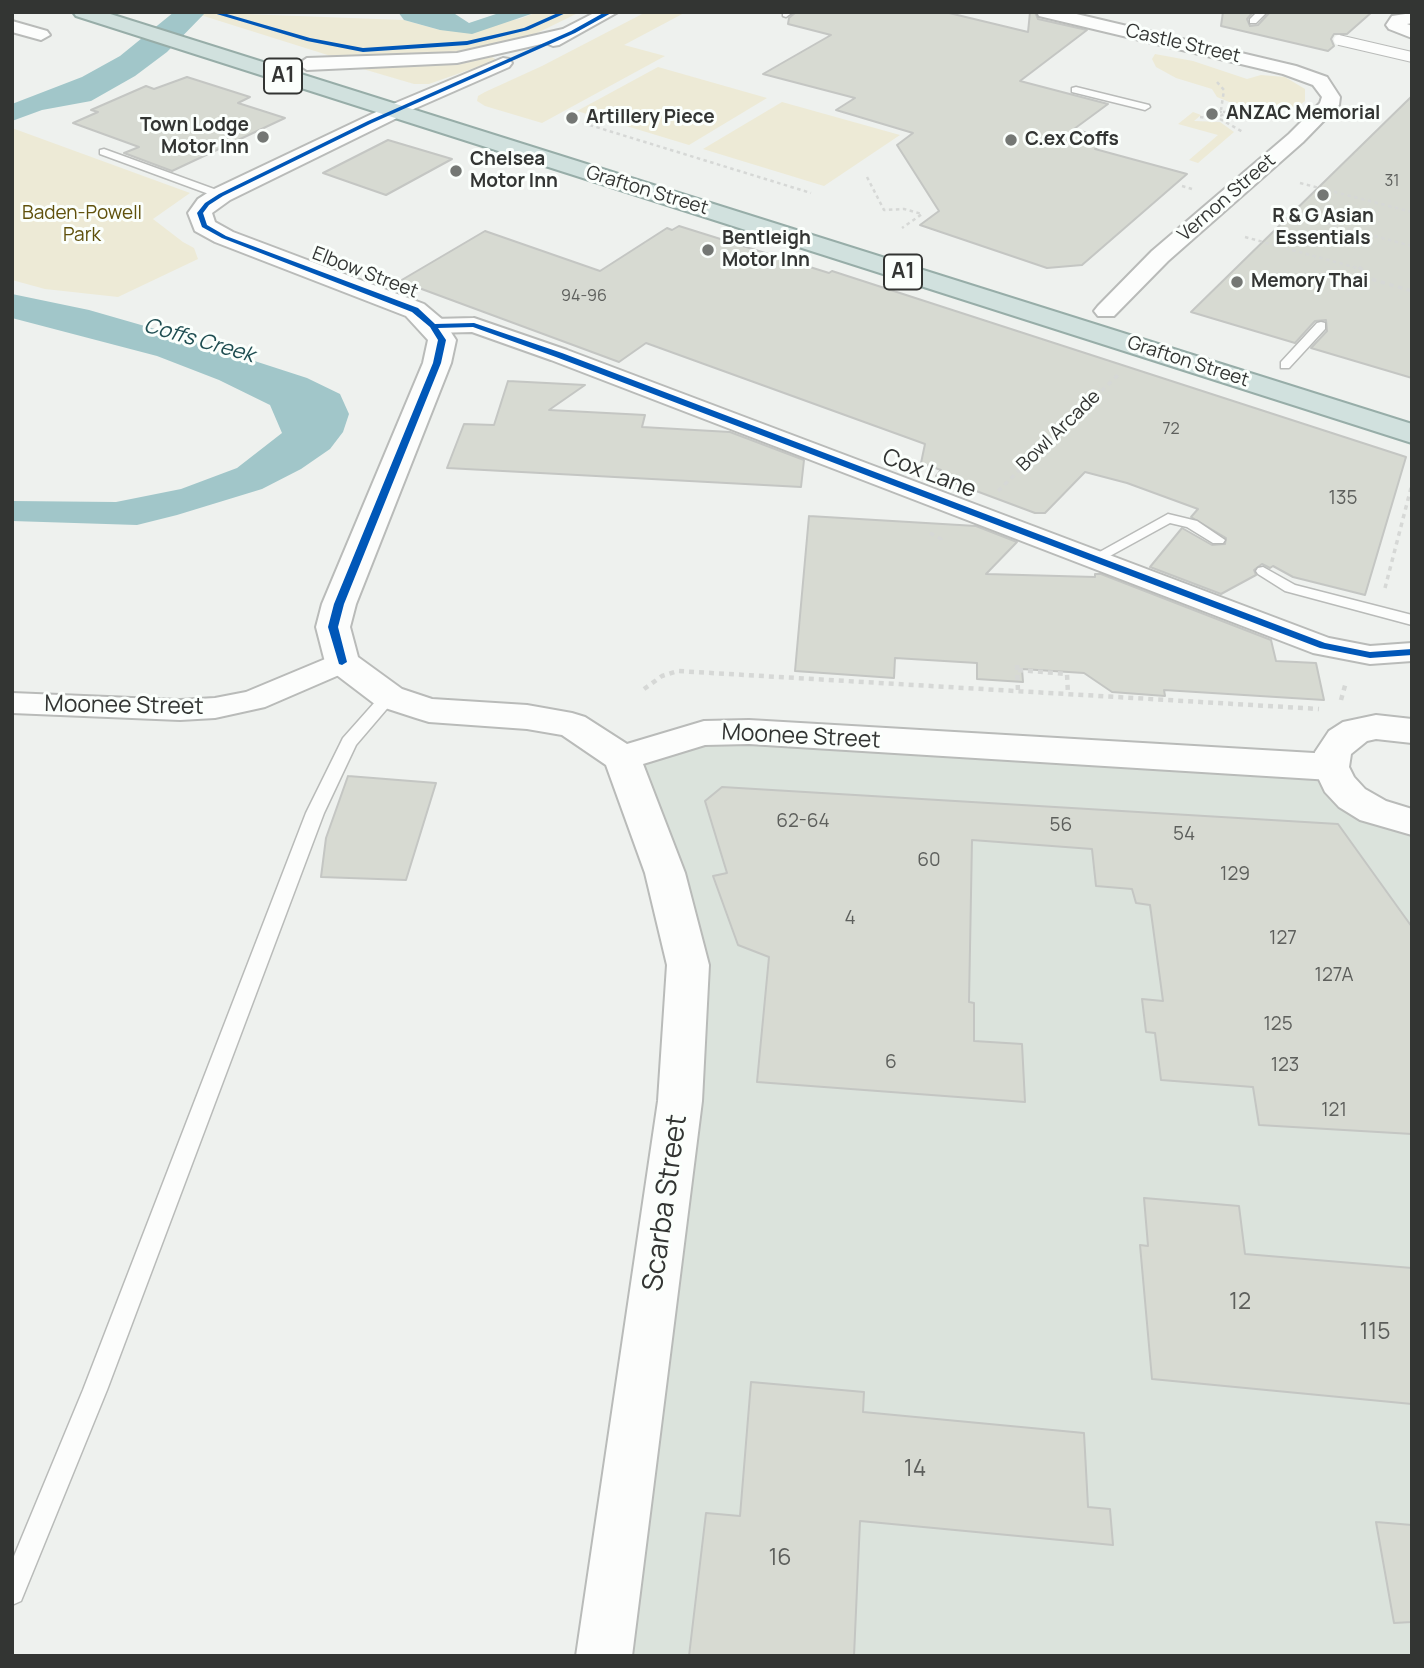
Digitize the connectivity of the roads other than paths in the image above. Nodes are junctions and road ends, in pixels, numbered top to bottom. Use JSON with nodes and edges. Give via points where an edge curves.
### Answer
{"nodes":[{"id":1,"x":83,"y":12,"type":"edge"},
{"id":2,"x":610,"y":12,"type":"edge"},
{"id":3,"x":1045,"y":12,"type":"edge"},
{"id":4,"x":1263,"y":12,"type":"edge"},
{"id":5,"x":1412,"y":18,"type":"edge"},
{"id":6,"x":141,"y":19,"type":"edge"},
{"id":7,"x":1253,"y":21,"type":"dead end"},
{"id":8,"x":12,"y":26,"type":"edge"},
{"id":9,"x":573,"y":32,"type":"junction"},
{"id":10,"x":1412,"y":33,"type":"edge"},
{"id":11,"x":41,"y":35,"type":"dead end"},
{"id":12,"x":1339,"y":40,"type":"dead end"},
{"id":13,"x":1412,"y":57,"type":"edge"},
{"id":14,"x":307,"y":64,"type":"junction"},
{"id":15,"x":1320,"y":81,"type":"joint"},
{"id":16,"x":1076,"y":90,"type":"dead end"},
{"id":17,"x":421,"y":99,"type":"junction"},
{"id":18,"x":1145,"y":107,"type":"dead end"},
{"id":19,"x":393,"y":111,"type":"junction"},
{"id":20,"x":104,"y":152,"type":"dead end"},
{"id":21,"x":221,"y":195,"type":"junction"},
{"id":22,"x":1106,"y":312,"type":"junction"},
{"id":23,"x":1132,"y":319,"type":"dead end"},
{"id":24,"x":433,"y":326,"type":"junction"},
{"id":25,"x":1321,"y":326,"type":"dead end"},
{"id":26,"x":1260,"y":358,"type":"dead end"},
{"id":27,"x":1285,"y":365,"type":"junction"},
{"id":28,"x":1311,"y":374,"type":"dead end"},
{"id":29,"x":1412,"y":434,"type":"edge"},
{"id":30,"x":1218,"y":540,"type":"dead end"},
{"id":31,"x":1094,"y":559,"type":"junction"},
{"id":32,"x":1263,"y":571,"type":"dead end"},
{"id":33,"x":1412,"y":620,"type":"edge"},
{"id":34,"x":1412,"y":652,"type":"edge"},
{"id":35,"x":342,"y":662,"type":"junction"},
{"id":36,"x":389,"y":696,"type":"junction"},
{"id":37,"x":12,"y":703,"type":"edge"},
{"id":38,"x":1412,"y":731,"type":"edge"},
{"id":39,"x":622,"y":758,"type":"junction"},
{"id":40,"x":1331,"y":768,"type":"junction"},
{"id":41,"x":1412,"y":822,"type":"edge"},
{"id":42,"x":12,"y":1592,"type":"edge"},
{"id":43,"x":604,"y":1656,"type":"edge"}],
"edges":[{"from":1,"to":6,"type":"highway","name":"Grafton Street","number":"A1"},
{"from":2,"to":9,"type":"street"},
{"from":3,"to":15,"type":"street","name":"Castle Street","via":[[1289,69]]},
{"from":4,"to":7,"type":"lane"},
{"from":5,"to":10,"type":"street","via":[[1395,25]]},
{"from":6,"to":14,"type":"highway","name":"Grafton Street","number":"A1"},
{"from":6,"to":19,"type":"highway","name":"Grafton Street","number":"A1","via":[[174,40]]},
{"from":8,"to":11,"type":"street"},
{"from":9,"to":14,"type":"street","via":[[457,58]]},
{"from":9,"to":17,"type":"street"},
{"from":12,"to":13,"type":"lane","bridge":true},
{"from":14,"to":17,"type":"highway","name":"Grafton Street","number":"A1"},
{"from":15,"to":22,"type":"street","name":"Vernon Street","via":[[1331,97],[1329,105],[1160,256]]},
{"from":16,"to":18,"type":"lane"},
{"from":17,"to":19,"type":"street"},
{"from":17,"to":22,"type":"highway","name":"Grafton Street","number":"A1"},
{"from":19,"to":21,"type":"street","name":"Elbow Street"},
{"from":19,"to":29,"type":"highway","name":"Grafton Street","number":"A1"},
{"from":20,"to":21,"type":"lane"},
{"from":21,"to":24,"type":"street","name":"Elbow Street","via":[[200,213],[204,226],[415,310]]},
{"from":22,"to":23,"type":"highway","name":"Grafton Street","number":"A1"},
{"from":24,"to":31,"type":"street","name":"Cox Lane","via":[[474,326],[559,355]]},
{"from":24,"to":35,"type":"street","name":"Elbow Street","via":[[442,340],[437,363],[339,604],[333,627]]},
{"from":25,"to":27,"type":"lane"},
{"from":26,"to":27,"type":"highway","name":"Grafton Street"},
{"from":27,"to":28,"type":"highway","name":"Grafton Street"},
{"from":30,"to":31,"type":"lane","via":[[1192,524],[1168,518]]},
{"from":31,"to":34,"type":"street","name":"Cox Lane","via":[[1322,646],[1370,655]]},
{"from":32,"to":33,"type":"lane","via":[[1290,588]]},
{"from":35,"to":36,"type":"street"},
{"from":35,"to":37,"type":"street","name":"Moonee Street","via":[[254,700],[215,708]]},
{"from":36,"to":39,"type":"street","via":[[429,710],[572,725]]},
{"from":36,"to":42,"type":"lane","via":[[349,742],[315,813],[95,1390]]},
{"from":38,"to":40,"type":"street","via":[[1376,727],[1356,731],[1333,752]]},
{"from":39,"to":40,"type":"street","name":"Moonee Street","via":[[704,733],[749,732]]},
{"from":39,"to":43,"type":"street","name":"Scarba Street","via":[[664,873],[688,965],[680,1101]]},
{"from":40,"to":41,"type":"street","via":[[1352,798],[1373,811]]}]}
